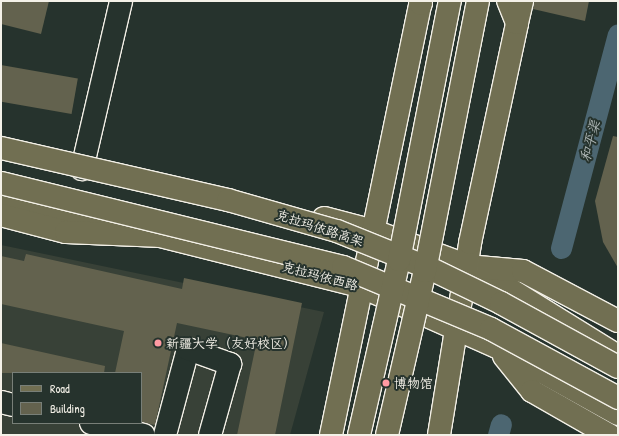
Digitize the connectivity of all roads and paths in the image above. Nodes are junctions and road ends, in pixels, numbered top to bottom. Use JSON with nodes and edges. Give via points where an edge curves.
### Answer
{"nodes":[{"id":1,"x":121,"y":1,"type":"edge"},
{"id":2,"x":450,"y":1,"type":"edge"},
{"id":3,"x":478,"y":1,"type":"edge"},
{"id":4,"x":508,"y":1,"type":"edge"},
{"id":5,"x":522,"y":1,"type":"edge"},
{"id":6,"x":421,"y":2,"type":"edge"},
{"id":7,"x":517,"y":23,"type":"junction"},
{"id":8,"x":1,"y":148,"type":"edge"},
{"id":9,"x":1,"y":153,"type":"edge"},
{"id":10,"x":82,"y":169,"type":"junction"},
{"id":11,"x":1,"y":183,"type":"edge"},
{"id":12,"x":1,"y":196,"type":"edge"},
{"id":13,"x":1,"y":215,"type":"edge"},
{"id":14,"x":374,"y":231,"type":"junction"},
{"id":15,"x":162,"y":236,"type":"junction"},
{"id":16,"x":466,"y":265,"type":"junction"},
{"id":17,"x":362,"y":287,"type":"junction"},
{"id":18,"x":618,"y":321,"type":"edge"},
{"id":19,"x":457,"y":329,"type":"junction"},
{"id":20,"x":498,"y":347,"type":"junction"},
{"id":21,"x":618,"y":356,"type":"edge"},
{"id":22,"x":618,"y":366,"type":"edge"},
{"id":23,"x":618,"y":398,"type":"edge"},
{"id":24,"x":1,"y":402,"type":"edge"},
{"id":25,"x":12,"y":405,"type":"edge"},
{"id":26,"x":618,"y":414,"type":"edge"},
{"id":27,"x":95,"y":424,"type":"edge"},
{"id":28,"x":144,"y":435,"type":"edge"},
{"id":29,"x":165,"y":435,"type":"edge"},
{"id":30,"x":210,"y":435,"type":"edge"},
{"id":31,"x":331,"y":435,"type":"edge"},
{"id":32,"x":359,"y":435,"type":"edge"},
{"id":33,"x":387,"y":435,"type":"edge"},
{"id":34,"x":439,"y":435,"type":"edge"},
{"id":35,"x":609,"y":435,"type":"edge"}],
"edges":[{"from":1,"to":10,"type":"street"},
{"from":2,"to":32,"type":"main road","bridge":true,"via":[[399,260]]},
{"from":3,"to":33,"type":"main road","bridge":true,"via":[[425,271]]},
{"from":4,"to":7,"type":"main road"},
{"from":5,"to":7,"type":"main road"},
{"from":6,"to":14,"type":"main road"},
{"from":7,"to":16,"type":"main road","via":[[498,103]]},
{"from":8,"to":22,"type":"main road","name":"克拉玛依路高架","bridge":true,"via":[[228,200],[337,231],[429,268],[501,303]]},
{"from":9,"to":10,"type":"main road"},
{"from":10,"to":14,"type":"main road","via":[[298,211]]},
{"from":11,"to":23,"type":"main road","bridge":true,"via":[[343,267],[491,329]]},
{"from":12,"to":15,"type":"main road","name":"克拉玛依西路"},
{"from":13,"to":15,"type":"main road","via":[[66,232]]},
{"from":14,"to":16,"type":"main road"},
{"from":14,"to":17,"type":"main road"},
{"from":15,"to":17,"type":"main road","name":"克拉玛依西路"},
{"from":16,"to":18,"type":"main road","via":[[523,271]]},
{"from":16,"to":19,"type":"main road"},
{"from":16,"to":21,"type":"main road","via":[[492,278]]},
{"from":17,"to":19,"type":"main road","name":"克拉玛依西路"},
{"from":17,"to":31,"type":"main road"},
{"from":19,"to":20,"type":"main road","name":"克拉玛依西路"},
{"from":19,"to":34,"type":"main road"},
{"from":20,"to":26,"type":"main road","name":"克拉玛依西路"},
{"from":20,"to":35,"type":"main road","via":[[532,391]]},
{"from":24,"to":25,"type":"street"},
{"from":27,"to":28,"type":"street"},
{"from":29,"to":30,"type":"street","via":[[188,349],[230,364]]}]}
